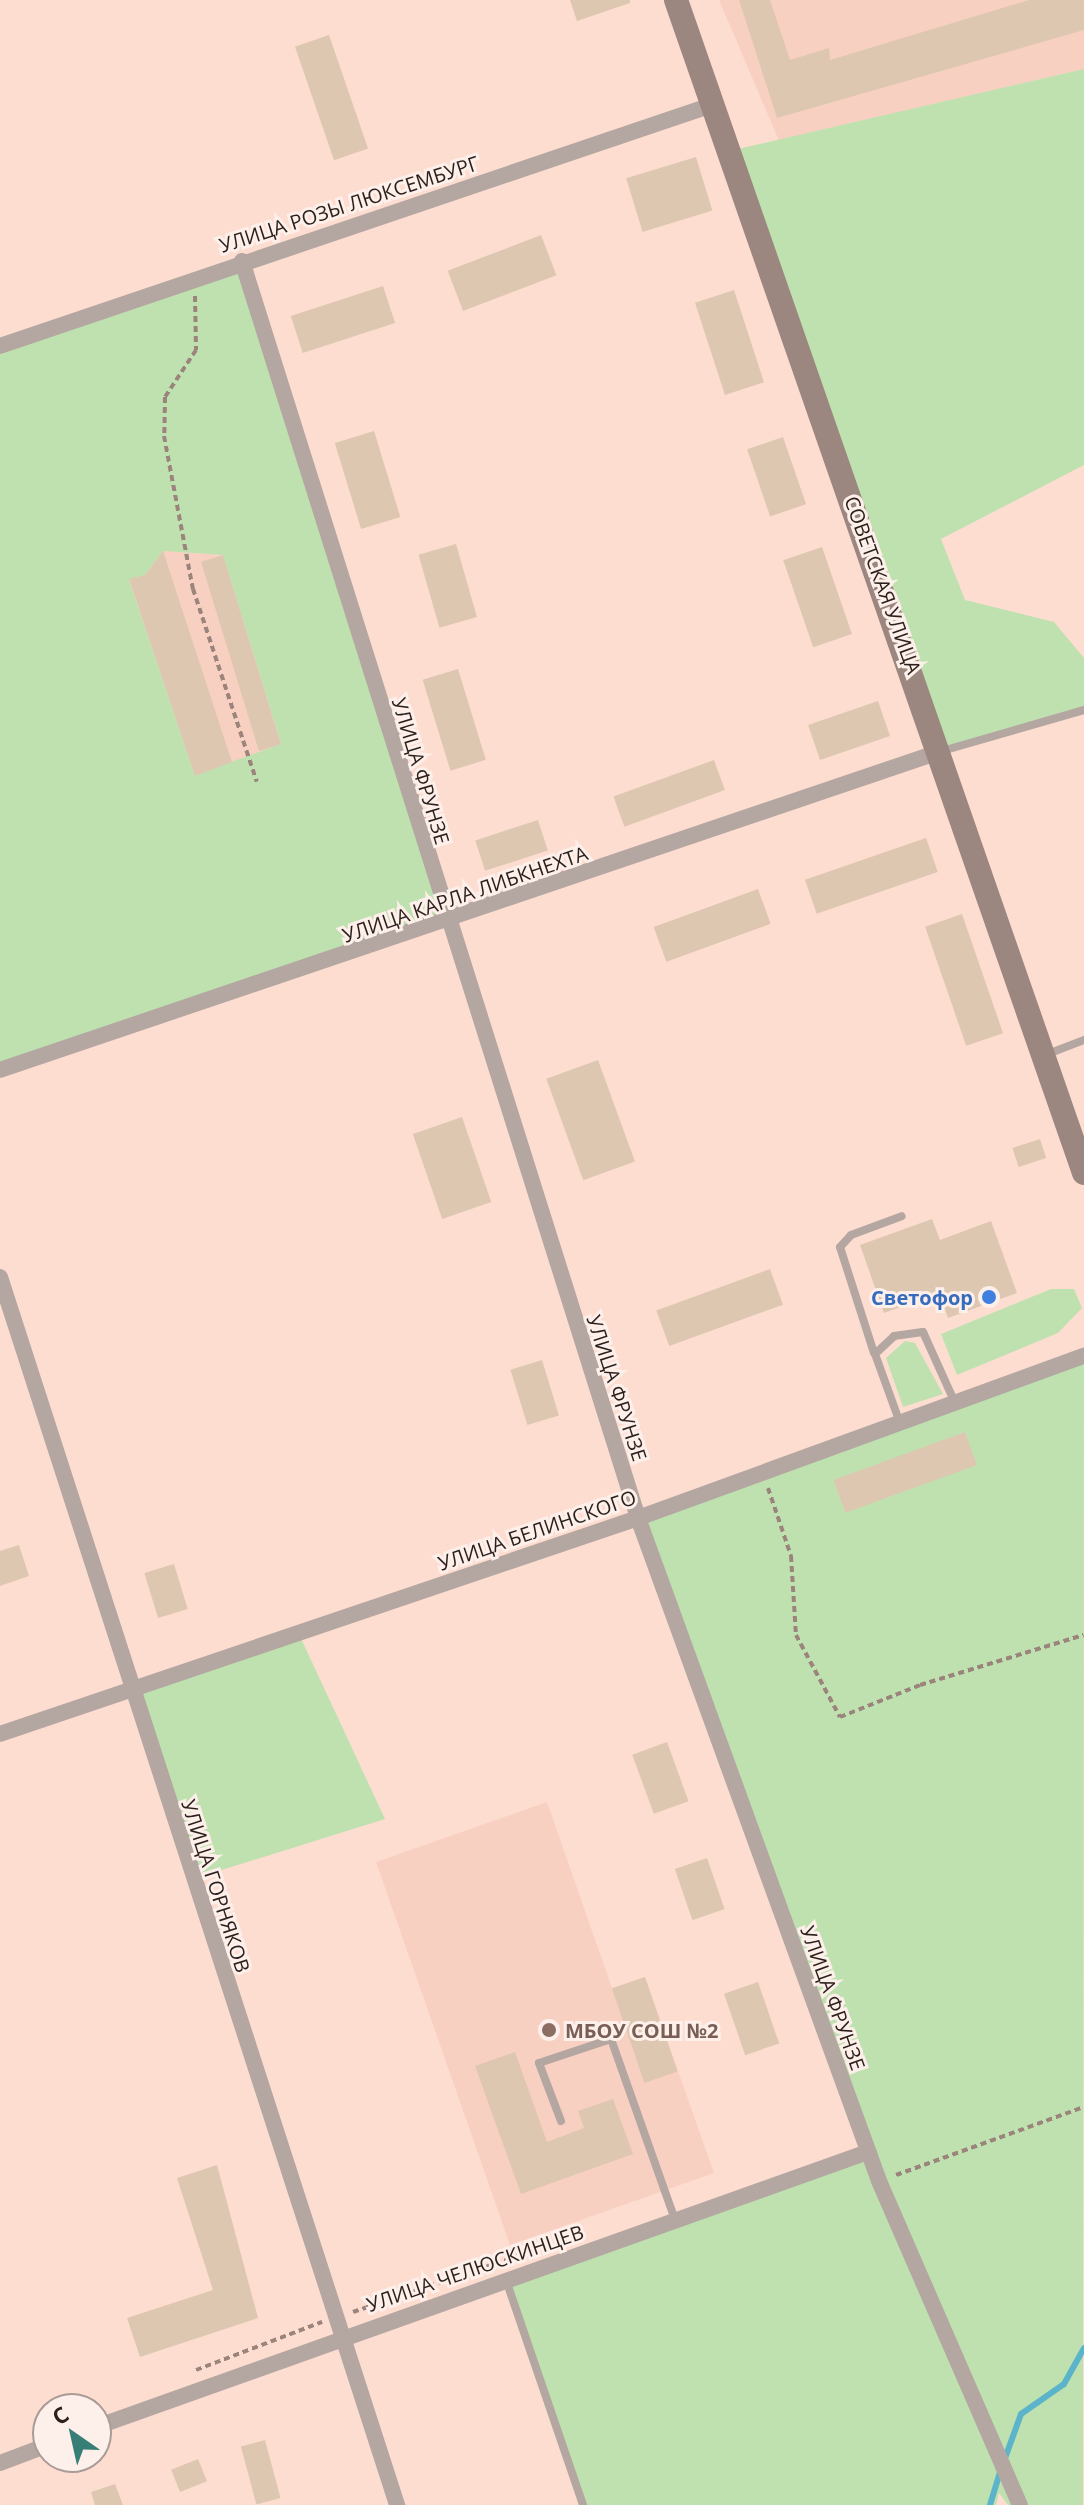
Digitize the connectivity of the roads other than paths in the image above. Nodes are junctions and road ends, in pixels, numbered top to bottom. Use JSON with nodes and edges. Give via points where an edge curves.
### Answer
{"nodes":[{"id":1,"x":676,"y":0,"type":"edge"},
{"id":2,"x":712,"y":105,"type":"junction"},
{"id":3,"x":242,"y":261,"type":"junction"},
{"id":4,"x":0,"y":346,"type":"edge"},
{"id":5,"x":1084,"y":710,"type":"edge"},
{"id":6,"x":942,"y":751,"type":"junction"},
{"id":7,"x":446,"y":923,"type":"junction"},
{"id":8,"x":1084,"y":1040,"type":"edge"},
{"id":9,"x":1044,"y":1055,"type":"junction"},
{"id":10,"x":0,"y":1070,"type":"edge"},
{"id":11,"x":1084,"y":1173,"type":"edge"},
{"id":12,"x":902,"y":1216,"type":"dead end"},
{"id":13,"x":0,"y":1277,"type":"edge"},
{"id":14,"x":875,"y":1354,"type":"junction"},
{"id":15,"x":1084,"y":1356,"type":"edge"},
{"id":16,"x":955,"y":1403,"type":"junction"},
{"id":17,"x":900,"y":1423,"type":"junction"},
{"id":18,"x":638,"y":1518,"type":"junction"},
{"id":19,"x":132,"y":1687,"type":"junction"},
{"id":20,"x":0,"y":1734,"type":"edge"},
{"id":21,"x":561,"y":2121,"type":"dead end"},
{"id":22,"x":868,"y":2152,"type":"junction"},
{"id":23,"x":675,"y":2220,"type":"junction"},
{"id":24,"x":506,"y":2280,"type":"junction"},
{"id":25,"x":340,"y":2336,"type":"junction"},
{"id":26,"x":112,"y":2421,"type":"edge"},
{"id":27,"x":32,"y":2451,"type":"edge"},
{"id":28,"x":0,"y":2463,"type":"edge"},
{"id":29,"x":397,"y":2505,"type":"edge"},
{"id":30,"x":583,"y":2505,"type":"edge"},
{"id":31,"x":1020,"y":2505,"type":"edge"}],
"edges":[{"from":1,"to":2,"type":"street","name":"СОВЕТСКАЯ УЛИЦА"},
{"from":2,"to":3,"type":"street","name":"УЛИЦА РОЗЫ ЛЮКСЕМБУРГ"},
{"from":2,"to":6,"type":"street","name":"СОВЕТСКАЯ УЛИЦА"},
{"from":3,"to":4,"type":"street","name":"УЛИЦА РОЗЫ ЛЮКСЕМБУРГ"},
{"from":3,"to":7,"type":"street","name":"УЛИЦА ФРУНЗЕ"},
{"from":5,"to":6,"type":"lane"},
{"from":6,"to":7,"type":"street","name":"УЛИЦА КАРЛА ЛИБКНЕХТА"},
{"from":6,"to":9,"type":"street","name":"СОВЕТСКАЯ УЛИЦА"},
{"from":7,"to":10,"type":"street","name":"УЛИЦА КАРЛА ЛИБКНЕХТА"},
{"from":7,"to":18,"type":"street","name":"УЛИЦА ФРУНЗЕ"},
{"from":8,"to":9,"type":"lane"},
{"from":9,"to":11,"type":"street","name":"СОВЕТСКАЯ УЛИЦА"},
{"from":12,"to":14,"type":"lane","via":[[851,1235],[840,1247]]},
{"from":13,"to":19,"type":"street","name":"УЛИЦА ГОРНЯКОВ"},
{"from":14,"to":16,"type":"lane","via":[[894,1336],[923,1332]]},
{"from":14,"to":17,"type":"lane"},
{"from":15,"to":16,"type":"street","name":"УЛИЦА БЕЛИНСКОГО"},
{"from":16,"to":17,"type":"street","name":"УЛИЦА БЕЛИНСКОГО"},
{"from":17,"to":18,"type":"street","name":"УЛИЦА БЕЛИНСКОГО"},
{"from":18,"to":19,"type":"street","name":"УЛИЦА БЕЛИНСКОГО"},
{"from":18,"to":22,"type":"street","name":"УЛИЦА ФРУНЗЕ"},
{"from":19,"to":20,"type":"street","name":"УЛИЦА БЕЛИНСКОГО"},
{"from":19,"to":25,"type":"street","name":"УЛИЦА ГОРНЯКОВ"},
{"from":21,"to":23,"type":"lane","via":[[539,2063],[611,2039]]},
{"from":22,"to":23,"type":"street","name":"УЛИЦА ЧЕЛЮСКИНЦЕВ"},
{"from":22,"to":31,"type":"street","name":"УЛИЦА ФРУНЗЕ"},
{"from":23,"to":24,"type":"street","name":"УЛИЦА ЧЕЛЮСКИНЦЕВ"},
{"from":24,"to":25,"type":"street","name":"УЛИЦА ЧЕЛЮСКИНЦЕВ"},
{"from":24,"to":30,"type":"lane"},
{"from":25,"to":26,"type":"street","name":"УЛИЦА ЧЕЛЮСКИНЦЕВ"},
{"from":25,"to":29,"type":"street","name":"УЛИЦА ГОРНЯКОВ"},
{"from":27,"to":28,"type":"street"}]}
